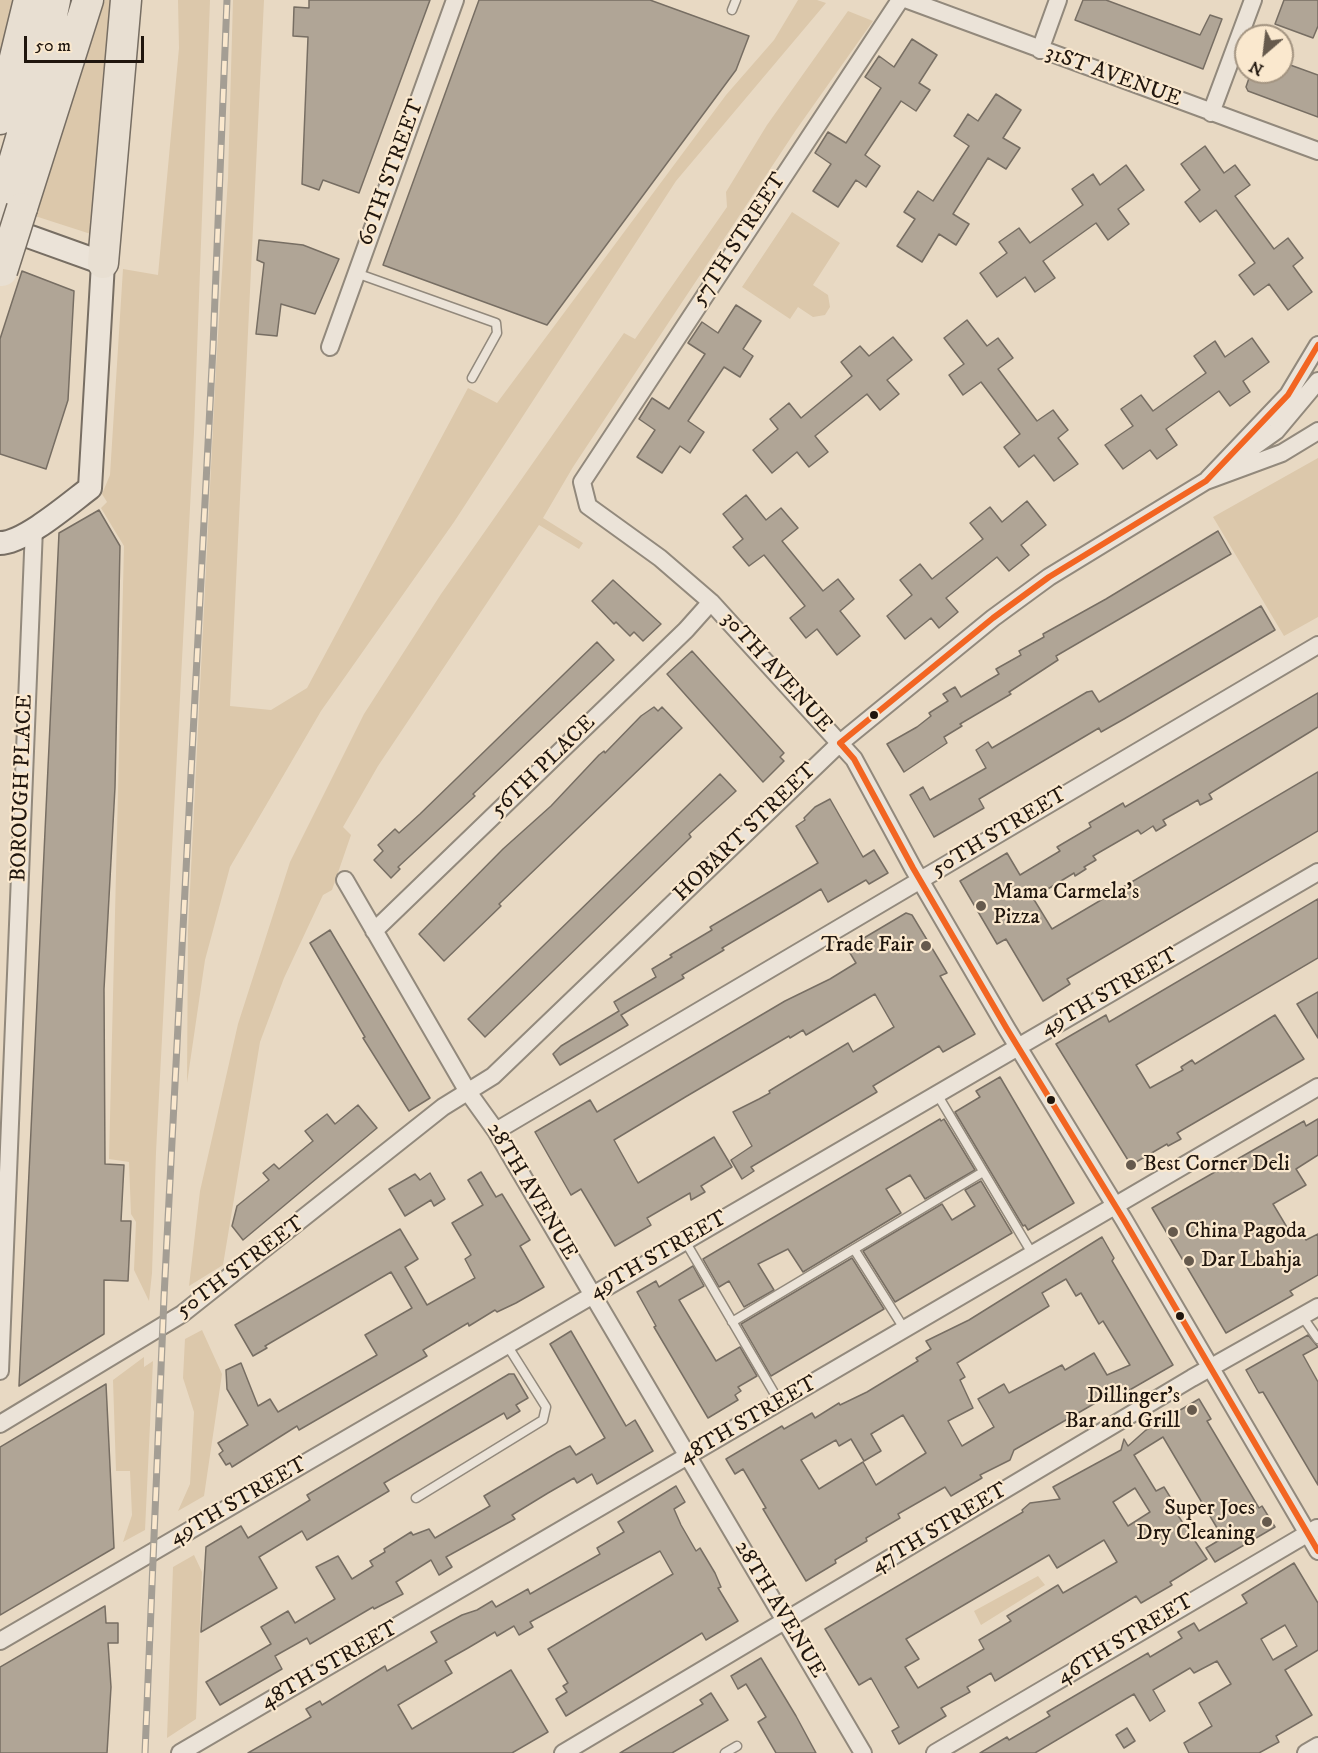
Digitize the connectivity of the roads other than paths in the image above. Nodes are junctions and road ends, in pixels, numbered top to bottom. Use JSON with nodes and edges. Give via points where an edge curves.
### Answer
{"nodes":[{"id":1,"x":28,"y":0,"type":"edge"},
{"id":2,"x":56,"y":0,"type":"edge"},
{"id":3,"x":88,"y":0,"type":"edge"},
{"id":4,"x":126,"y":0,"type":"edge"},
{"id":5,"x":455,"y":0,"type":"edge"},
{"id":6,"x":736,"y":0,"type":"edge"},
{"id":7,"x":900,"y":0,"type":"edge"},
{"id":8,"x":908,"y":0,"type":"edge"},
{"id":9,"x":1058,"y":0,"type":"edge"},
{"id":10,"x":1252,"y":0,"type":"edge"},
{"id":11,"x":732,"y":10,"type":"dead end"},
{"id":12,"x":1040,"y":50,"type":"junction"},
{"id":13,"x":1211,"y":113,"type":"junction"},
{"id":14,"x":0,"y":119,"type":"edge"},
{"id":15,"x":1318,"y":151,"type":"edge"},
{"id":16,"x":6,"y":211,"type":"edge"},
{"id":17,"x":103,"y":263,"type":"junction"},
{"id":18,"x":356,"y":273,"type":"junction"},
{"id":19,"x":1,"y":274,"type":"edge"},
{"id":20,"x":1318,"y":345,"type":"edge"},
{"id":21,"x":330,"y":346,"type":"dead end"},
{"id":22,"x":472,"y":378,"type":"dead end"},
{"id":23,"x":1318,"y":381,"type":"edge"},
{"id":24,"x":1318,"y":431,"type":"edge"},
{"id":25,"x":582,"y":482,"type":"joint"},
{"id":26,"x":1206,"y":482,"type":"junction"},
{"id":27,"x":34,"y":528,"type":"junction"},
{"id":28,"x":0,"y":543,"type":"edge"},
{"id":29,"x":711,"y":602,"type":"junction"},
{"id":30,"x":1318,"y":645,"type":"edge"},
{"id":31,"x":840,"y":743,"type":"junction"},
{"id":32,"x":1318,"y":872,"type":"edge"},
{"id":33,"x":345,"y":880,"type":"dead end"},
{"id":34,"x":920,"y":880,"type":"junction"},
{"id":35,"x":374,"y":931,"type":"junction"},
{"id":36,"x":1018,"y":1047,"type":"junction"},
{"id":37,"x":6,"y":1061,"type":"edge"},
{"id":38,"x":1318,"y":1087,"type":"edge"},
{"id":39,"x":468,"y":1092,"type":"junction"},
{"id":40,"x":937,"y":1094,"type":"junction"},
{"id":41,"x":496,"y":1131,"type":"junction"},
{"id":42,"x":983,"y":1172,"type":"junction"},
{"id":43,"x":1116,"y":1206,"type":"junction"},
{"id":44,"x":685,"y":1241,"type":"junction"},
{"id":45,"x":855,"y":1249,"type":"junction"},
{"id":46,"x":1033,"y":1254,"type":"junction"},
{"id":47,"x":593,"y":1295,"type":"junction"},
{"id":48,"x":1318,"y":1307,"type":"edge"},
{"id":49,"x":1302,"y":1316,"type":"junction"},
{"id":50,"x":732,"y":1322,"type":"junction"},
{"id":51,"x":905,"y":1330,"type":"junction"},
{"id":52,"x":1318,"y":1339,"type":"edge"},
{"id":53,"x":507,"y":1346,"type":"junction"},
{"id":54,"x":1211,"y":1367,"type":"junction"},
{"id":55,"x":0,"y":1371,"type":"edge"},
{"id":56,"x":780,"y":1403,"type":"junction"},
{"id":57,"x":0,"y":1424,"type":"edge"},
{"id":58,"x":688,"y":1456,"type":"junction"},
{"id":59,"x":416,"y":1498,"type":"dead end"},
{"id":60,"x":1313,"y":1530,"type":"edge"},
{"id":61,"x":1318,"y":1551,"type":"edge"},
{"id":62,"x":785,"y":1622,"type":"junction"},
{"id":63,"x":0,"y":1641,"type":"edge"},
{"id":64,"x":737,"y":1746,"type":"dead end"},
{"id":65,"x":1318,"y":1746,"type":"edge"},
{"id":66,"x":569,"y":1752,"type":"edge"},
{"id":67,"x":180,"y":1753,"type":"edge"},
{"id":68,"x":725,"y":1753,"type":"edge"},
{"id":69,"x":863,"y":1753,"type":"edge"},
{"id":70,"x":935,"y":1753,"type":"edge"},
{"id":71,"x":1306,"y":1753,"type":"edge"}],
"edges":[{"from":1,"to":14,"type":"highway"},
{"from":2,"to":16,"type":"highway"},
{"from":3,"to":16,"type":"highway"},
{"from":4,"to":17,"type":"highway"},
{"from":5,"to":18,"type":"street","name":"60TH STREET"},
{"from":6,"to":11,"type":"lane"},
{"from":7,"to":25,"type":"street","name":"57TH STREET"},
{"from":8,"to":12,"type":"street","name":"31ST AVENUE"},
{"from":9,"to":12,"type":"street"},
{"from":10,"to":13,"type":"street"},
{"from":12,"to":13,"type":"street","name":"31ST AVENUE"},
{"from":13,"to":15,"type":"street","name":"31ST AVENUE"},
{"from":16,"to":17,"type":"street"},
{"from":16,"to":19,"type":"highway","bridge":true},
{"from":17,"to":27,"type":"street","via":[[90,488]]},
{"from":18,"to":21,"type":"street","name":"60TH STREET"},
{"from":18,"to":22,"type":"lane","via":[[496,323],[497,333]]},
{"from":20,"to":26,"type":"street","via":[[1288,395]]},
{"from":23,"to":26,"type":"street","via":[[1276,431]]},
{"from":24,"to":26,"type":"street","name":"HOBART STREET","via":[[1282,453]]},
{"from":25,"to":29,"type":"street","name":"30TH AVENUE","via":[[588,506],[660,558]]},
{"from":26,"to":31,"type":"street","name":"HOBART STREET","via":[[1049,577]]},
{"from":27,"to":28,"type":"street"},
{"from":27,"to":37,"type":"street","name":"BOROUGH PLACE"},
{"from":29,"to":31,"type":"street","name":"30TH AVENUE"},
{"from":29,"to":35,"type":"street","name":"56TH PLACE"},
{"from":30,"to":34,"type":"street","name":"50TH STREET"},
{"from":31,"to":34,"type":"street","name":"30TH AVENUE","via":[[854,759]]},
{"from":31,"to":39,"type":"street","name":"HOBART STREET","via":[[493,1076]]},
{"from":32,"to":36,"type":"street","name":"49TH STREET"},
{"from":33,"to":35,"type":"street","name":"28TH AVENUE"},
{"from":34,"to":36,"type":"street","name":"30TH AVENUE"},
{"from":34,"to":41,"type":"street","name":"50TH STREET"},
{"from":35,"to":39,"type":"street","name":"28TH AVENUE"},
{"from":36,"to":40,"type":"street","name":"49TH STREET"},
{"from":36,"to":43,"type":"street","name":"30TH AVENUE"},
{"from":37,"to":55,"type":"street","name":"BOROUGH PLACE"},
{"from":38,"to":43,"type":"street","name":"48TH STREET"},
{"from":39,"to":41,"type":"street","name":"28TH AVENUE"},
{"from":39,"to":57,"type":"street","name":"50TH STREET","via":[[443,1107],[182,1314]]},
{"from":40,"to":42,"type":"lane"},
{"from":40,"to":44,"type":"street","name":"49TH STREET"},
{"from":41,"to":47,"type":"street","name":"28TH AVENUE"},
{"from":42,"to":45,"type":"lane"},
{"from":42,"to":46,"type":"lane"},
{"from":43,"to":46,"type":"street","name":"48TH STREET"},
{"from":43,"to":54,"type":"street","name":"30TH AVENUE"},
{"from":44,"to":47,"type":"street","name":"49TH STREET"},
{"from":44,"to":50,"type":"lane"},
{"from":45,"to":50,"type":"lane"},
{"from":45,"to":51,"type":"lane"},
{"from":46,"to":51,"type":"street","name":"48TH STREET"},
{"from":47,"to":53,"type":"street","name":"49TH STREET"},
{"from":47,"to":58,"type":"street","name":"28TH AVENUE"},
{"from":48,"to":49,"type":"street","name":"47TH STREET"},
{"from":49,"to":52,"type":"lane"},
{"from":49,"to":54,"type":"street","name":"47TH STREET"},
{"from":50,"to":56,"type":"lane"},
{"from":51,"to":56,"type":"street","name":"48TH STREET"},
{"from":53,"to":59,"type":"lane","via":[[546,1407],[543,1420]]},
{"from":53,"to":63,"type":"street","name":"49TH STREET"},
{"from":54,"to":60,"type":"street","name":"30TH AVENUE"},
{"from":54,"to":62,"type":"street","name":"47TH STREET"},
{"from":56,"to":58,"type":"street","name":"48TH STREET"},
{"from":58,"to":62,"type":"street","name":"28TH AVENUE"},
{"from":58,"to":67,"type":"street","name":"48TH STREET"},
{"from":60,"to":61,"type":"street","name":"30TH AVENUE"},
{"from":60,"to":70,"type":"street","name":"46TH STREET"},
{"from":62,"to":66,"type":"street","name":"47TH STREET"},
{"from":62,"to":69,"type":"street","name":"28TH AVENUE"},
{"from":64,"to":68,"type":"lane"},
{"from":65,"to":71,"type":"street"}]}
